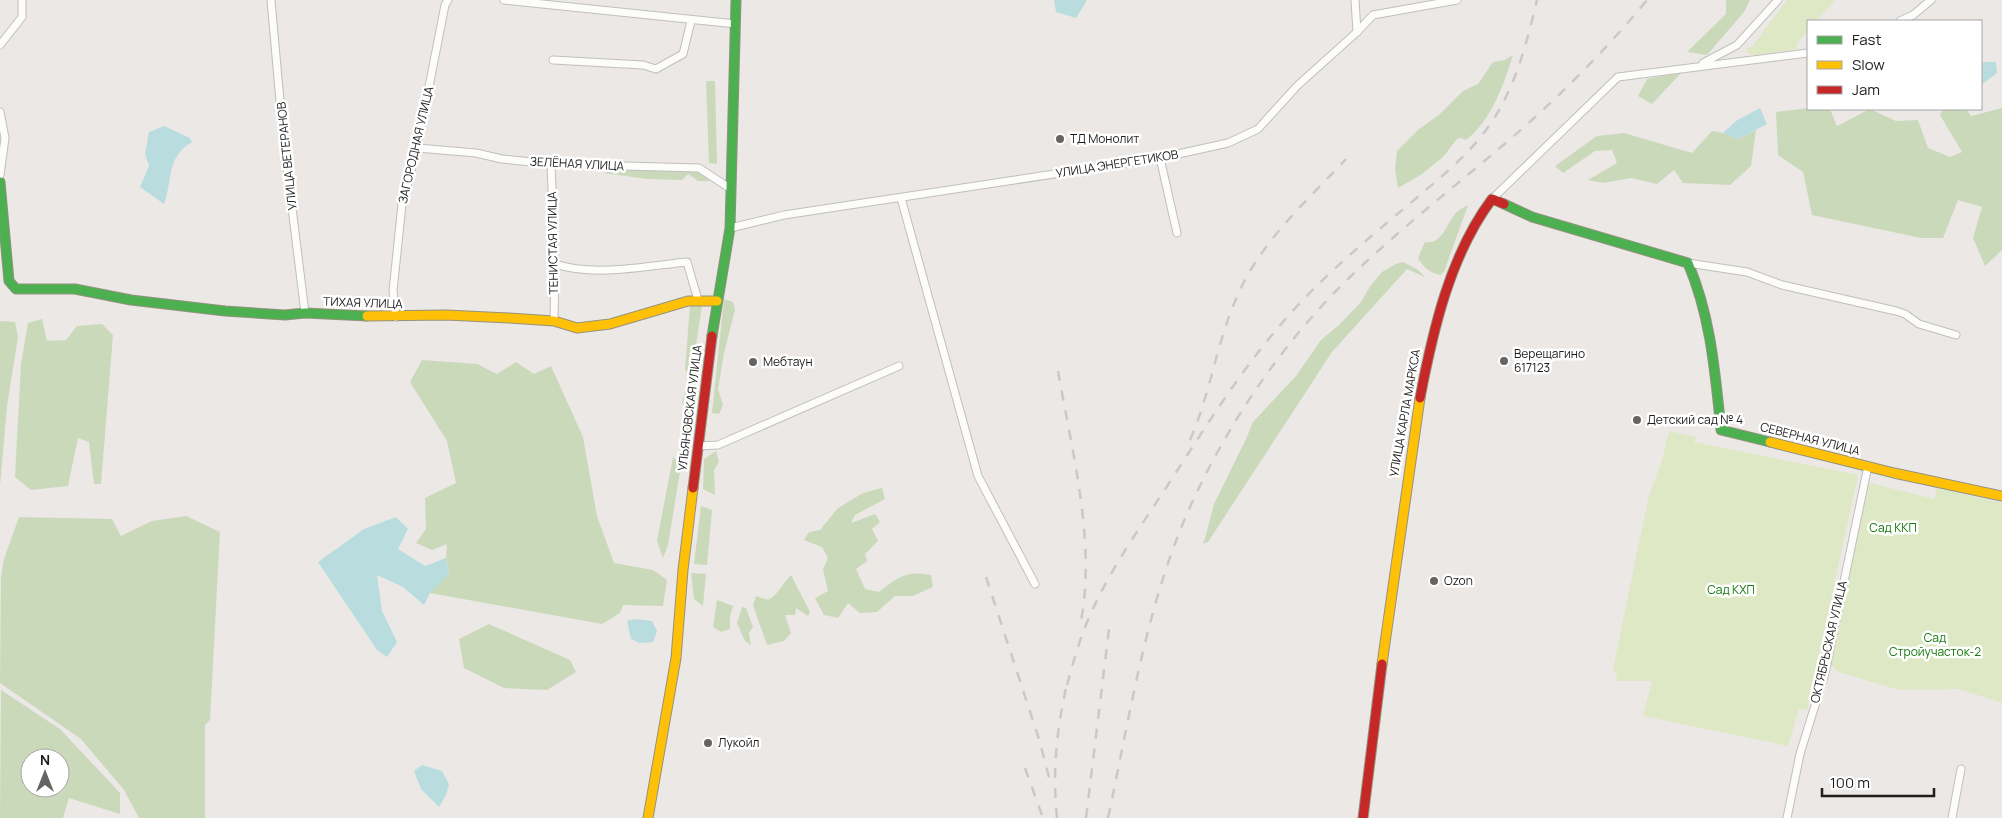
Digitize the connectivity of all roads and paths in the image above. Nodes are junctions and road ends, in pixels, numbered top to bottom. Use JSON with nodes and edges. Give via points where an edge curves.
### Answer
{"nodes":[{"id":1,"x":22,"y":0,"type":"edge"},
{"id":2,"x":271,"y":0,"type":"edge"},
{"id":3,"x":448,"y":0,"type":"edge"},
{"id":4,"x":504,"y":0,"type":"edge"},
{"id":5,"x":736,"y":0,"type":"edge"},
{"id":6,"x":1355,"y":0,"type":"edge"},
{"id":7,"x":1457,"y":0,"type":"edge"},
{"id":8,"x":1778,"y":0,"type":"edge"},
{"id":9,"x":1931,"y":0,"type":"edge"},
{"id":10,"x":1902,"y":20,"type":"edge"},
{"id":11,"x":691,"y":21,"type":"junction"},
{"id":12,"x":736,"y":24,"type":"junction"},
{"id":13,"x":1357,"y":32,"type":"junction"},
{"id":14,"x":0,"y":45,"type":"edge"},
{"id":15,"x":1807,"y":53,"type":"edge"},
{"id":16,"x":552,"y":60,"type":"dead end"},
{"id":17,"x":1701,"y":65,"type":"junction"},
{"id":18,"x":0,"y":112,"type":"edge"},
{"id":19,"x":417,"y":148,"type":"junction"},
{"id":20,"x":1160,"y":158,"type":"junction"},
{"id":21,"x":551,"y":164,"type":"junction"},
{"id":22,"x":0,"y":175,"type":"edge"},
{"id":23,"x":0,"y":182,"type":"edge"},
{"id":24,"x":731,"y":189,"type":"junction"},
{"id":25,"x":901,"y":198,"type":"junction"},
{"id":26,"x":1492,"y":199,"type":"junction"},
{"id":27,"x":730,"y":228,"type":"junction"},
{"id":28,"x":1177,"y":233,"type":"dead end"},
{"id":29,"x":1688,"y":263,"type":"junction"},
{"id":30,"x":555,"y":264,"type":"junction"},
{"id":31,"x":698,"y":300,"type":"junction"},
{"id":32,"x":717,"y":302,"type":"junction"},
{"id":33,"x":305,"y":313,"type":"junction"},
{"id":34,"x":396,"y":317,"type":"junction"},
{"id":35,"x":554,"y":321,"type":"junction"},
{"id":36,"x":1956,"y":335,"type":"dead end"},
{"id":37,"x":899,"y":366,"type":"dead end"},
{"id":38,"x":698,"y":446,"type":"junction"},
{"id":39,"x":1868,"y":466,"type":"junction"},
{"id":40,"x":2002,"y":496,"type":"edge"},
{"id":41,"x":1035,"y":584,"type":"dead end"},
{"id":42,"x":1961,"y":768,"type":"dead end"},
{"id":43,"x":648,"y":818,"type":"edge"},
{"id":44,"x":1363,"y":818,"type":"edge"},
{"id":45,"x":1787,"y":818,"type":"edge"},
{"id":46,"x":1952,"y":818,"type":"edge"}],
"edges":[{"from":1,"to":14,"type":"street","via":[[22,17]]},
{"from":2,"to":33,"type":"street","name":"УЛИЦА ВЕТЕРАНОВ","via":[[283,136]]},
{"from":3,"to":19,"type":"street","name":"ЗАГОРОДНАЯ УЛИЦА"},
{"from":4,"to":11,"type":"street"},
{"from":5,"to":12,"type":"street","name":"УЛЬЯНОВСКАЯ УЛИЦА"},
{"from":6,"to":13,"type":"street"},
{"from":7,"to":13,"type":"street","name":"УЛИЦА ЭНЕРГЕТИКОВ","via":[[1373,15]]},
{"from":8,"to":17,"type":"street","via":[[1737,45]]},
{"from":9,"to":10,"type":"street"},
{"from":11,"to":12,"type":"street"},
{"from":11,"to":16,"type":"street","via":[[683,54],[656,68],[643,64]]},
{"from":12,"to":24,"type":"street","name":"УЛЬЯНОВСКАЯ УЛИЦА"},
{"from":13,"to":20,"type":"street","name":"УЛИЦА ЭНЕРГЕТИКОВ","via":[[1297,86],[1258,128],[1228,143]]},
{"from":15,"to":17,"type":"street"},
{"from":17,"to":26,"type":"street","name":"УЛИЦА КАРЛА МАРКСА","via":[[1618,77]]},
{"from":18,"to":22,"type":"street","via":[[5,138]]},
{"from":19,"to":21,"type":"street","name":"ЗЕЛЁНАЯ УЛИЦА"},
{"from":19,"to":34,"type":"street","name":"ЗАГОРОДНАЯ УЛИЦА","via":[[402,204],[393,291]]},
{"from":20,"to":25,"type":"street","name":"УЛИЦА ЭНЕРГЕТИКОВ"},
{"from":20,"to":28,"type":"street"},
{"from":21,"to":24,"type":"street","name":"ЗЕЛЁНАЯ УЛИЦА","via":[[699,168]]},
{"from":21,"to":30,"type":"street","name":"ТЕНИСТАЯ УЛИЦА"},
{"from":23,"to":33,"type":"street","name":"ТИХАЯ УЛИЦА","via":[[9,280],[16,289],[75,289],[225,312]]},
{"from":24,"to":27,"type":"street","name":"УЛЬЯНОВСКАЯ УЛИЦА"},
{"from":25,"to":27,"type":"street","name":"УЛИЦА ЭНЕРГЕТИКОВ","via":[[784,215]]},
{"from":25,"to":41,"type":"street","via":[[978,476]]},
{"from":26,"to":29,"type":"street","via":[[1532,217]]},
{"from":26,"to":44,"type":"street","name":"УЛИЦА КАРЛА МАРКСА","via":[[1460,253],[1436,321],[1422,377]]},
{"from":27,"to":32,"type":"street","name":"УЛЬЯНОВСКАЯ УЛИЦА"},
{"from":29,"to":36,"type":"street","via":[[1747,272],[1782,285],[1896,311],[1919,324]]},
{"from":29,"to":39,"type":"street","name":"СЕВЕРНАЯ УЛИЦА","via":[[1701,294],[1713,340],[1721,430]]},
{"from":30,"to":31,"type":"street","via":[[570,269],[613,269],[687,262]]},
{"from":30,"to":35,"type":"street","name":"ТЕНИСТАЯ УЛИЦА"},
{"from":31,"to":32,"type":"street","name":"ТИХАЯ УЛИЦА"},
{"from":31,"to":35,"type":"street","name":"ТИХАЯ УЛИЦА","via":[[610,324],[577,328]]},
{"from":32,"to":38,"type":"street","name":"УЛЬЯНОВСКАЯ УЛИЦА"},
{"from":33,"to":34,"type":"street","name":"ТИХАЯ УЛИЦА"},
{"from":34,"to":35,"type":"street","name":"ТИХАЯ УЛИЦА","via":[[446,315]]},
{"from":37,"to":38,"type":"street","via":[[718,445]]},
{"from":38,"to":43,"type":"street","name":"УЛЬЯНОВСКАЯ УЛИЦА","via":[[676,658]]},
{"from":39,"to":40,"type":"street","name":"СЕВЕРНАЯ УЛИЦА"},
{"from":39,"to":45,"type":"street","name":"ОКТЯБРЬСКАЯ УЛИЦА","via":[[1824,672],[1800,754]]},
{"from":42,"to":46,"type":"street"}]}
